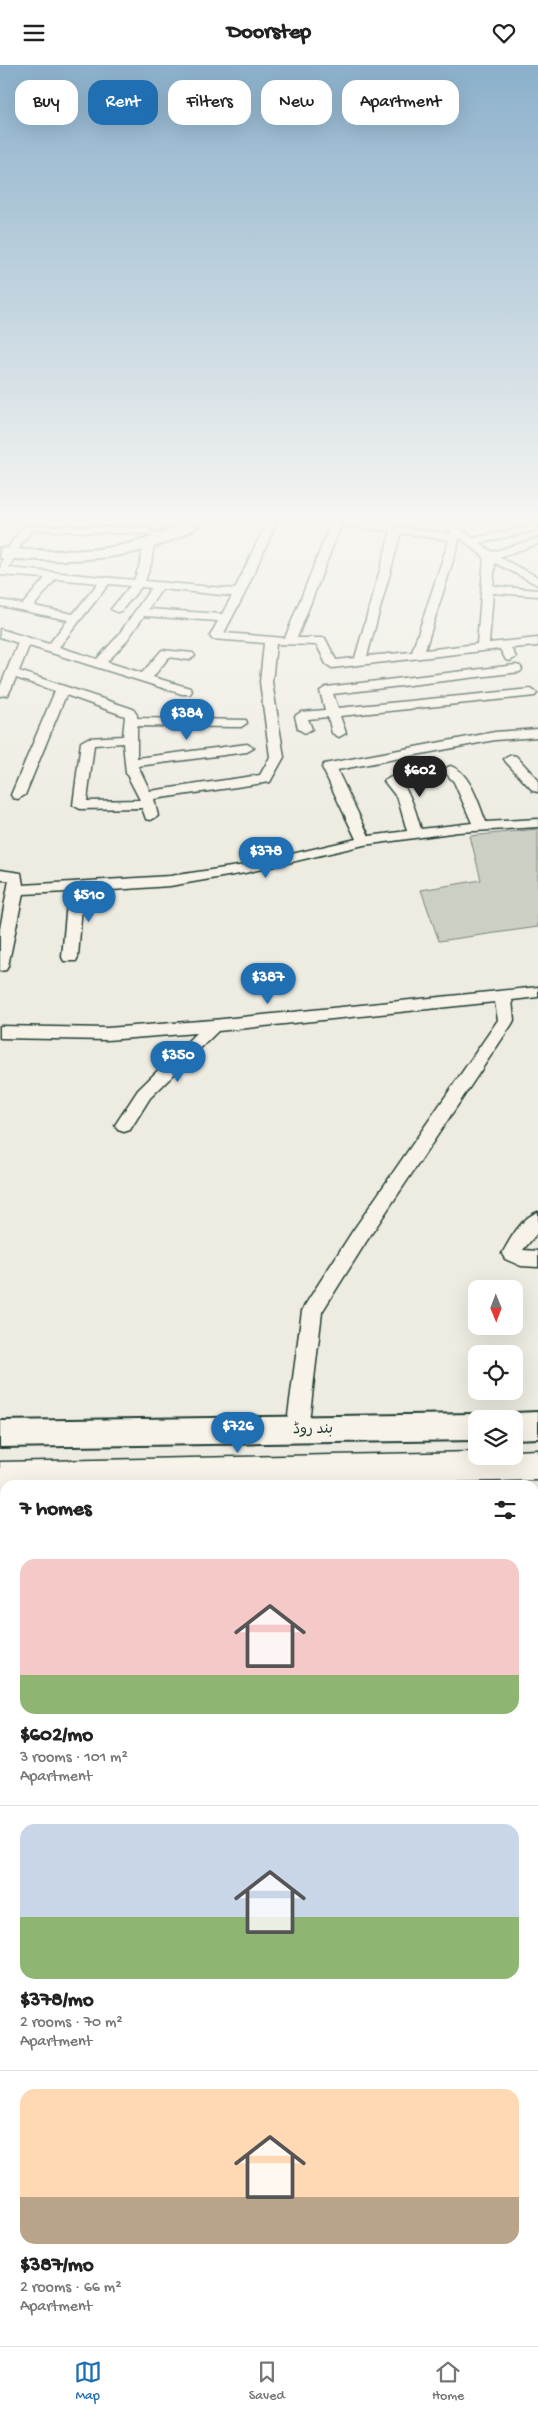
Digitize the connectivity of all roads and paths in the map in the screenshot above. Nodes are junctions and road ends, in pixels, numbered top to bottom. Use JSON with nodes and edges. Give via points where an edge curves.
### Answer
{"nodes":[{"id":1,"x":72,"y":623,"type":"edge"},
{"id":2,"x":132,"y":623,"type":"edge"},
{"id":3,"x":223,"y":623,"type":"edge"},
{"id":4,"x":297,"y":623,"type":"edge"},
{"id":5,"x":371,"y":623,"type":"edge"},
{"id":6,"x":427,"y":623,"type":"edge"},
{"id":7,"x":485,"y":623,"type":"edge"},
{"id":8,"x":0,"y":633,"type":"edge"},
{"id":9,"x":270,"y":640,"type":"junction"},
{"id":10,"x":25,"y":641,"type":"junction"},
{"id":11,"x":290,"y":642,"type":"junction"},
{"id":12,"x":538,"y":642,"type":"edge"},
{"id":13,"x":504,"y":645,"type":"junction"},
{"id":14,"x":483,"y":648,"type":"junction"},
{"id":15,"x":51,"y":649,"type":"junction"},
{"id":16,"x":416,"y":655,"type":"junction"},
{"id":17,"x":189,"y":656,"type":"dead end"},
{"id":18,"x":360,"y":661,"type":"junction"},
{"id":19,"x":99,"y":664,"type":"junction"},
{"id":20,"x":516,"y":669,"type":"junction"},
{"id":21,"x":12,"y":673,"type":"junction"},
{"id":22,"x":145,"y":678,"type":"junction"},
{"id":23,"x":62,"y":689,"type":"junction"},
{"id":24,"x":186,"y":691,"type":"dead end"},
{"id":25,"x":1,"y":695,"type":"edge"},
{"id":26,"x":535,"y":697,"type":"edge"},
{"id":27,"x":333,"y":713,"type":"junction"},
{"id":28,"x":130,"y":722,"type":"junction"},
{"id":29,"x":241,"y":723,"type":"dead end"},
{"id":30,"x":305,"y":729,"type":"dead end"},
{"id":31,"x":339,"y":733,"type":"dead end"},
{"id":32,"x":538,"y":733,"type":"edge"},
{"id":33,"x":129,"y":739,"type":"junction"},
{"id":34,"x":247,"y":748,"type":"dead end"},
{"id":35,"x":511,"y":759,"type":"dead end"},
{"id":36,"x":131,"y":763,"type":"junction"},
{"id":37,"x":450,"y":770,"type":"dead end"},
{"id":38,"x":391,"y":781,"type":"dead end"},
{"id":39,"x":538,"y":788,"type":"edge"},
{"id":40,"x":18,"y":795,"type":"dead end"},
{"id":41,"x":148,"y":805,"type":"junction"},
{"id":42,"x":538,"y":823,"type":"edge"},
{"id":43,"x":481,"y":826,"type":"junction"},
{"id":44,"x":415,"y":833,"type":"junction"},
{"id":45,"x":364,"y":841,"type":"junction"},
{"id":46,"x":0,"y":875,"type":"edge"},
{"id":47,"x":76,"y":887,"type":"junction"},
{"id":48,"x":16,"y":890,"type":"junction"},
{"id":49,"x":70,"y":957,"type":"dead end"},
{"id":50,"x":0,"y":966,"type":"edge"},
{"id":51,"x":538,"y":992,"type":"edge"},
{"id":52,"x":504,"y":997,"type":"junction"},
{"id":53,"x":213,"y":1026,"type":"junction"},
{"id":54,"x":0,"y":1032,"type":"edge"},
{"id":55,"x":124,"y":1125,"type":"dead end"},
{"id":56,"x":538,"y":1219,"type":"edge"},
{"id":57,"x":538,"y":1259,"type":"edge"},
{"id":58,"x":538,"y":1425,"type":"edge"},
{"id":59,"x":523,"y":1426,"type":"edge"},
{"id":60,"x":468,"y":1427,"type":"edge"},
{"id":61,"x":297,"y":1430,"type":"junction"},
{"id":62,"x":0,"y":1435,"type":"edge"},
{"id":63,"x":538,"y":1465,"type":"edge"},
{"id":64,"x":0,"y":1477,"type":"edge"}],
"edges":[{"from":1,"to":15,"type":"street"},
{"from":2,"to":19,"type":"street"},
{"from":3,"to":9,"type":"street","via":[[216,636]]},
{"from":4,"to":11,"type":"street"},
{"from":5,"to":18,"type":"street"},
{"from":6,"to":16,"type":"street"},
{"from":7,"to":14,"type":"street"},
{"from":8,"to":10,"type":"street"},
{"from":9,"to":11,"type":"street"},
{"from":9,"to":41,"type":"street","via":[[266,682],[277,757],[265,779],[238,781]]},
{"from":10,"to":15,"type":"street"},
{"from":10,"to":21,"type":"street"},
{"from":11,"to":18,"type":"street","via":[[321,641],[332,664]]},
{"from":12,"to":13,"type":"street"},
{"from":13,"to":14,"type":"street"},
{"from":13,"to":20,"type":"street"},
{"from":14,"to":16,"type":"street"},
{"from":15,"to":19,"type":"street"},
{"from":16,"to":18,"type":"street"},
{"from":17,"to":22,"type":"street","via":[[166,653]]},
{"from":19,"to":22,"type":"street"},
{"from":20,"to":26,"type":"street"},
{"from":20,"to":27,"type":"street","via":[[326,691]]},
{"from":21,"to":23,"type":"street"},
{"from":21,"to":25,"type":"street"},
{"from":22,"to":24,"type":"street"},
{"from":23,"to":28,"type":"street","via":[[128,712]]},
{"from":23,"to":40,"type":"street"},
{"from":26,"to":27,"type":"street"},
{"from":27,"to":30,"type":"street","via":[[301,716]]},
{"from":27,"to":31,"type":"street"},
{"from":28,"to":29,"type":"street"},
{"from":28,"to":33,"type":"street"},
{"from":32,"to":45,"type":"street","via":[[495,736],[328,767]]},
{"from":33,"to":36,"type":"street"},
{"from":33,"to":41,"type":"street","via":[[88,742],[80,805]]},
{"from":34,"to":36,"type":"street"},
{"from":35,"to":39,"type":"street"},
{"from":36,"to":41,"type":"street"},
{"from":37,"to":43,"type":"street","via":[[460,780]]},
{"from":38,"to":44,"type":"street","via":[[405,799]]},
{"from":42,"to":43,"type":"street"},
{"from":43,"to":44,"type":"street"},
{"from":44,"to":45,"type":"street"},
{"from":45,"to":47,"type":"street","via":[[244,869],[170,881]]},
{"from":46,"to":48,"type":"street","via":[[16,877]]},
{"from":47,"to":48,"type":"street"},
{"from":47,"to":49,"type":"street"},
{"from":48,"to":50,"type":"street"},
{"from":51,"to":52,"type":"street"},
{"from":52,"to":53,"type":"street"},
{"from":52,"to":61,"type":"street","via":[[506,1021],[312,1311]]},
{"from":53,"to":54,"type":"street","via":[[107,1034]]},
{"from":53,"to":55,"type":"street","via":[[144,1093]]},
{"from":56,"to":57,"type":"street","via":[[512,1254]]},
{"from":58,"to":59,"type":"main road"},
{"from":60,"to":61,"type":"main road","name":"بند روڈ"},
{"from":61,"to":62,"type":"main road","name":"بند روڈ"},
{"from":63,"to":64,"type":"highway"}]}
